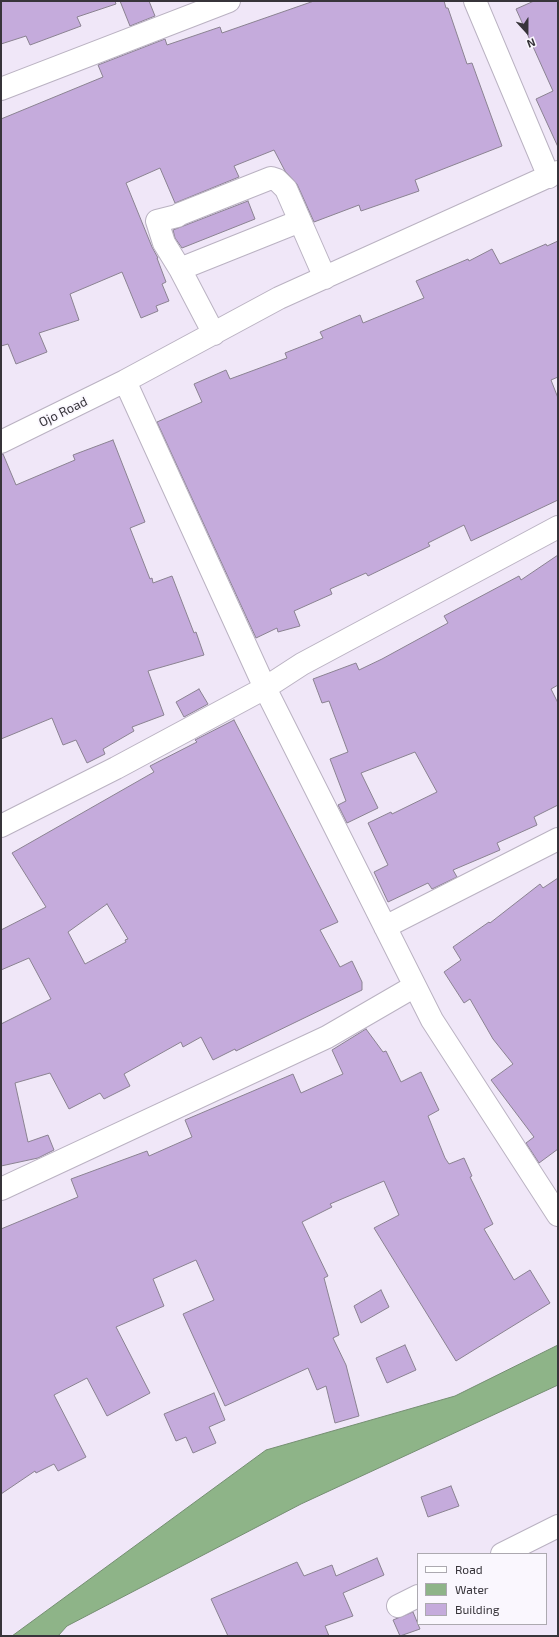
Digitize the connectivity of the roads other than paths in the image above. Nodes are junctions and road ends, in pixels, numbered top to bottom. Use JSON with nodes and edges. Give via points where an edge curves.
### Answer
{"nodes":[{"id":1,"x":229,"y":1,"type":"edge"},
{"id":2,"x":475,"y":1,"type":"edge"},
{"id":3,"x":1,"y":89,"type":"edge"},
{"id":4,"x":554,"y":175,"type":"edge"},
{"id":5,"x":300,"y":221,"type":"junction"},
{"id":6,"x":180,"y":269,"type":"junction"},
{"id":7,"x":325,"y":278,"type":"junction"},
{"id":8,"x":214,"y":334,"type":"junction"},
{"id":9,"x":125,"y":381,"type":"junction"},
{"id":10,"x":1,"y":442,"type":"edge"},
{"id":11,"x":558,"y":526,"type":"edge"},
{"id":12,"x":265,"y":688,"type":"junction"},
{"id":13,"x":1,"y":826,"type":"edge"},
{"id":14,"x":558,"y":839,"type":"edge"},
{"id":15,"x":385,"y":927,"type":"junction"},
{"id":16,"x":415,"y":986,"type":"junction"},
{"id":17,"x":1,"y":1189,"type":"edge"},
{"id":18,"x":558,"y":1215,"type":"edge"},
{"id":19,"x":558,"y":1526,"type":"edge"},
{"id":20,"x":504,"y":1553,"type":"edge"},
{"id":21,"x":417,"y":1596,"type":"edge"},
{"id":22,"x":398,"y":1606,"type":"dead end"}],
"edges":[{"from":1,"to":3,"type":"street"},
{"from":2,"to":4,"type":"street"},
{"from":4,"to":7,"type":"street","name":"Ojo Road"},
{"from":5,"to":6,"type":"street"},
{"from":5,"to":6,"type":"street","via":[[282,183],[271,178],[177,216],[157,221],[164,243]]},
{"from":5,"to":7,"type":"street"},
{"from":6,"to":8,"type":"street"},
{"from":7,"to":8,"type":"street","name":"Ojo Road","via":[[279,298]]},
{"from":8,"to":9,"type":"street","name":"Ojo Road"},
{"from":9,"to":10,"type":"street","name":"Ojo Road"},
{"from":9,"to":12,"type":"street"},
{"from":11,"to":12,"type":"street","via":[[302,664]]},
{"from":12,"to":13,"type":"street"},
{"from":12,"to":15,"type":"street"},
{"from":14,"to":15,"type":"street"},
{"from":15,"to":16,"type":"street"},
{"from":16,"to":17,"type":"street","via":[[327,1037]]},
{"from":16,"to":18,"type":"street","via":[[432,1020]]},
{"from":19,"to":20,"type":"street"},
{"from":21,"to":22,"type":"street"}]}
